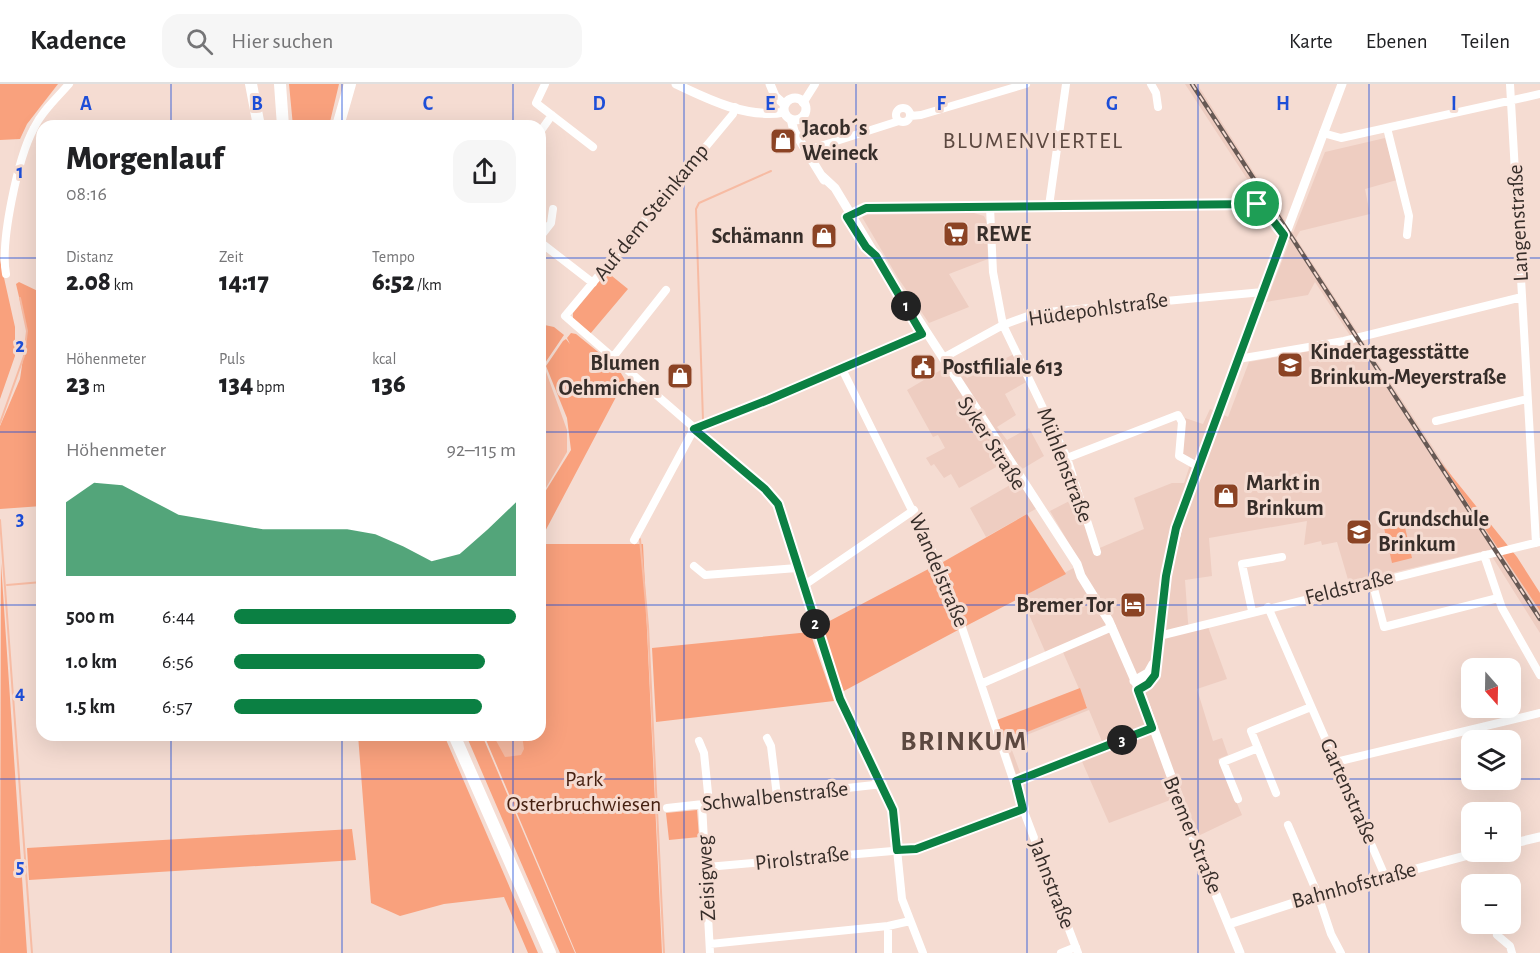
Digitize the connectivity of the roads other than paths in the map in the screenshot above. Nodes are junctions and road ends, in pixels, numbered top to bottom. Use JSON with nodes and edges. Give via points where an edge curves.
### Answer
{"nodes":[{"id":1,"x":69,"y":84,"type":"edge"},
{"id":2,"x":251,"y":84,"type":"edge"},
{"id":3,"x":280,"y":84,"type":"edge"},
{"id":4,"x":350,"y":84,"type":"edge"},
{"id":5,"x":545,"y":84,"type":"edge"},
{"id":6,"x":676,"y":84,"type":"edge"},
{"id":7,"x":772,"y":84,"type":"edge"},
{"id":8,"x":816,"y":84,"type":"edge"},
{"id":9,"x":1026,"y":84,"type":"edge"},
{"id":10,"x":1066,"y":84,"type":"edge"},
{"id":11,"x":1151,"y":84,"type":"edge"},
{"id":12,"x":1342,"y":84,"type":"edge"},
{"id":13,"x":1510,"y":84,"type":"edge"},
{"id":14,"x":1540,"y":94,"type":"edge"},
{"id":15,"x":1511,"y":100,"type":"junction"},
{"id":16,"x":803,"y":103,"type":"junction"},
{"id":17,"x":735,"y":107,"type":"junction"},
{"id":18,"x":1158,"y":107,"type":"dead end"},
{"id":19,"x":790,"y":111,"type":"junction"},
{"id":20,"x":552,"y":115,"type":"junction"},
{"id":21,"x":39,"y":120,"type":"edge"},
{"id":22,"x":258,"y":120,"type":"edge"},
{"id":23,"x":283,"y":120,"type":"edge"},
{"id":24,"x":340,"y":120,"type":"edge"},
{"id":25,"x":546,"y":124,"type":"edge"},
{"id":26,"x":36,"y":126,"type":"edge"},
{"id":27,"x":1387,"y":128,"type":"junction"},
{"id":28,"x":1323,"y":133,"type":"junction"},
{"id":29,"x":593,"y":147,"type":"dead end"},
{"id":30,"x":806,"y":151,"type":"junction"},
{"id":31,"x":990,"y":207,"type":"junction"},
{"id":32,"x":1049,"y":207,"type":"junction"},
{"id":33,"x":553,"y":209,"type":"dead end"},
{"id":34,"x":849,"y":216,"type":"junction"},
{"id":35,"x":546,"y":229,"type":"edge"},
{"id":36,"x":1284,"y":235,"type":"junction"},
{"id":37,"x":1407,"y":235,"type":"dead end"},
{"id":38,"x":546,"y":247,"type":"edge"},
{"id":39,"x":6,"y":274,"type":"dead end"},
{"id":40,"x":593,"y":283,"type":"junction"},
{"id":41,"x":666,"y":290,"type":"dead end"},
{"id":42,"x":1263,"y":292,"type":"junction"},
{"id":43,"x":1522,"y":297,"type":"junction"},
{"id":44,"x":1003,"y":325,"type":"junction"},
{"id":45,"x":924,"y":333,"type":"junction"},
{"id":46,"x":613,"y":357,"type":"junction"},
{"id":47,"x":943,"y":358,"type":"junction"},
{"id":48,"x":1238,"y":359,"type":"junction"},
{"id":49,"x":842,"y":369,"type":"junction"},
{"id":50,"x":1527,"y":399,"type":"junction"},
{"id":51,"x":1436,"y":421,"type":"dead end"},
{"id":52,"x":694,"y":429,"type":"junction"},
{"id":53,"x":1067,"y":458,"type":"junction"},
{"id":54,"x":1197,"y":466,"type":"junction"},
{"id":55,"x":914,"y":510,"type":"junction"},
{"id":56,"x":634,"y":540,"type":"dead end"},
{"id":57,"x":1538,"y":542,"type":"edge"},
{"id":58,"x":1097,"y":552,"type":"dead end"},
{"id":59,"x":1484,"y":555,"type":"junction"},
{"id":60,"x":1282,"y":557,"type":"dead end"},
{"id":61,"x":694,"y":566,"type":"dead end"},
{"id":62,"x":797,"y":568,"type":"junction"},
{"id":63,"x":1081,"y":576,"type":"junction"},
{"id":64,"x":1372,"y":582,"type":"junction"},
{"id":65,"x":803,"y":586,"type":"junction"},
{"id":66,"x":1498,"y":598,"type":"junction"},
{"id":67,"x":1268,"y":607,"type":"junction"},
{"id":68,"x":1252,"y":611,"type":"junction"},
{"id":69,"x":1112,"y":627,"type":"junction"},
{"id":70,"x":1159,"y":636,"type":"junction"},
{"id":71,"x":1540,"y":675,"type":"edge"},
{"id":72,"x":982,"y":683,"type":"junction"},
{"id":73,"x":1136,"y":685,"type":"junction"},
{"id":74,"x":1311,"y":707,"type":"junction"},
{"id":75,"x":1540,"y":713,"type":"edge"},
{"id":76,"x":1152,"y":728,"type":"junction"},
{"id":77,"x":767,"y":738,"type":"dead end"},
{"id":78,"x":457,"y":741,"type":"edge"},
{"id":79,"x":699,"y":741,"type":"dead end"},
{"id":80,"x":1258,"y":748,"type":"junction"},
{"id":81,"x":1336,"y":762,"type":"junction"},
{"id":82,"x":1016,"y":781,"type":"junction"},
{"id":83,"x":883,"y":784,"type":"junction"},
{"id":84,"x":1276,"y":793,"type":"dead end"},
{"id":85,"x":777,"y":796,"type":"junction"},
{"id":86,"x":1238,"y":799,"type":"dead end"},
{"id":87,"x":705,"y":803,"type":"junction"},
{"id":88,"x":667,"y":808,"type":"dead end"},
{"id":89,"x":1023,"y":809,"type":"junction"},
{"id":90,"x":1288,"y":825,"type":"dead end"},
{"id":91,"x":1540,"y":837,"type":"edge"},
{"id":92,"x":1521,"y":841,"type":"edge"},
{"id":93,"x":897,"y":850,"type":"junction"},
{"id":94,"x":1461,"y":857,"type":"edge"},
{"id":95,"x":707,"y":867,"type":"junction"},
{"id":96,"x":1385,"y":876,"type":"junction"},
{"id":97,"x":1318,"y":895,"type":"junction"},
{"id":98,"x":910,"y":921,"type":"junction"},
{"id":99,"x":1229,"y":924,"type":"junction"},
{"id":100,"x":888,"y":926,"type":"junction"},
{"id":101,"x":1497,"y":935,"type":"dead end"},
{"id":102,"x":710,"y":944,"type":"junction"},
{"id":103,"x":1077,"y":950,"type":"edge"},
{"id":104,"x":550,"y":953,"type":"edge"},
{"id":105,"x":710,"y":953,"type":"edge"},
{"id":106,"x":888,"y":953,"type":"edge"},
{"id":107,"x":923,"y":953,"type":"edge"},
{"id":108,"x":1061,"y":953,"type":"edge"},
{"id":109,"x":1240,"y":953,"type":"edge"},
{"id":110,"x":1341,"y":953,"type":"edge"},
{"id":111,"x":1512,"y":953,"type":"edge"}],
"edges":[{"from":1,"to":21,"type":"street"},
{"from":2,"to":22,"type":"highway"},
{"from":3,"to":23,"type":"highway"},
{"from":4,"to":24,"type":"highway"},
{"from":5,"to":20,"type":"street","via":[[536,103]]},
{"from":6,"to":17,"type":"street"},
{"from":7,"to":19,"type":"street"},
{"from":8,"to":16,"type":"street"},
{"from":9,"to":30,"type":"street","via":[[921,115],[910,116],[908,109],[902,108],[896,113],[899,121]]},
{"from":10,"to":32,"type":"street"},
{"from":11,"to":18,"type":"street"},
{"from":12,"to":28,"type":"street"},
{"from":13,"to":15,"type":"street","name":"Langenstraße"},
{"from":14,"to":15,"type":"street"},
{"from":15,"to":27,"type":"street"},
{"from":15,"to":43,"type":"street","name":"Langenstraße"},
{"from":16,"to":19,"type":"street","via":[[795,98]]},
{"from":16,"to":19,"type":"street","via":[[805,112]]},
{"from":17,"to":19,"type":"street","via":[[775,114]]},
{"from":17,"to":40,"type":"street","name":"Auf dem Steinkamp"},
{"from":19,"to":30,"type":"street","name":"Syker Straße"},
{"from":20,"to":25,"type":"street"},
{"from":20,"to":29,"type":"street"},
{"from":26,"to":39,"type":"street","via":[[27,142],[4,243]]},
{"from":27,"to":28,"type":"street","via":[[1341,138]]},
{"from":27,"to":37,"type":"street","via":[[1409,216]]},
{"from":28,"to":36,"type":"street"},
{"from":30,"to":34,"type":"street","name":"Syker Straße","via":[[835,188]]},
{"from":31,"to":32,"type":"street"},
{"from":31,"to":34,"type":"street","via":[[866,208]]},
{"from":31,"to":44,"type":"street","name":"Mühlenstraße","via":[[993,272]]},
{"from":32,"to":36,"type":"street","via":[[1257,204]]},
{"from":33,"to":35,"type":"street"},
{"from":34,"to":45,"type":"street","name":"Syker Straße"},
{"from":36,"to":42,"type":"street"},
{"from":38,"to":40,"type":"street"},
{"from":40,"to":46,"type":"street","name":"Auf dem Steinkamp","via":[[565,316]]},
{"from":41,"to":46,"type":"street"},
{"from":42,"to":44,"type":"street","name":"Hüdepohlstraße","via":[[1052,310]]},
{"from":42,"to":48,"type":"street"},
{"from":43,"to":48,"type":"street","via":[[1351,340]]},
{"from":43,"to":50,"type":"street","name":"Langenstraße"},
{"from":44,"to":47,"type":"street","name":"Hüdepohlstraße"},
{"from":44,"to":53,"type":"street","name":"Mühlenstraße"},
{"from":45,"to":47,"type":"street","name":"Syker Straße"},
{"from":45,"to":49,"type":"street"},
{"from":45,"to":63,"type":"street","name":"Syker Straße"},
{"from":46,"to":52,"type":"street"},
{"from":47,"to":63,"type":"street","name":"Syker Straße","via":[[1077,564]]},
{"from":48,"to":54,"type":"street"},
{"from":49,"to":52,"type":"street"},
{"from":49,"to":55,"type":"street","name":"Wandelstraße"},
{"from":50,"to":51,"type":"street"},
{"from":50,"to":57,"type":"street","name":"Langenstraße"},
{"from":52,"to":56,"type":"street"},
{"from":52,"to":62,"type":"street","via":[[778,504]]},
{"from":53,"to":54,"type":"street","via":[[1178,415],[1182,422],[1179,456]]},
{"from":53,"to":58,"type":"street","name":"Mühlenstraße"},
{"from":54,"to":70,"type":"street","via":[[1170,551]]},
{"from":55,"to":65,"type":"street"},
{"from":55,"to":72,"type":"street","name":"Wandelstraße","via":[[945,577]]},
{"from":57,"to":59,"type":"street","name":"Feldstraße"},
{"from":59,"to":64,"type":"street","name":"Feldstraße"},
{"from":59,"to":66,"type":"street"},
{"from":60,"to":68,"type":"street","via":[[1242,564]]},
{"from":61,"to":62,"type":"street","via":[[705,575]]},
{"from":62,"to":65,"type":"street"},
{"from":63,"to":69,"type":"street","name":"Syker Straße"},
{"from":64,"to":66,"type":"street","via":[[1384,627]]},
{"from":64,"to":67,"type":"street","name":"Feldstraße"},
{"from":65,"to":83,"type":"street","via":[[842,704]]},
{"from":66,"to":71,"type":"street"},
{"from":67,"to":68,"type":"street","name":"Feldstraße"},
{"from":67,"to":74,"type":"street","name":"Gartenstraße"},
{"from":68,"to":70,"type":"street","name":"Feldstraße"},
{"from":69,"to":72,"type":"street"},
{"from":69,"to":73,"type":"street","name":"Syker Straße"},
{"from":70,"to":73,"type":"street","via":[[1153,679]]},
{"from":72,"to":82,"type":"street","name":"Wandelstraße"},
{"from":73,"to":76,"type":"street","name":"Bremer Straße"},
{"from":74,"to":80,"type":"street","via":[[1251,730]]},
{"from":74,"to":81,"type":"street","name":"Gartenstraße"},
{"from":75,"to":81,"type":"street"},
{"from":76,"to":82,"type":"street"},
{"from":76,"to":99,"type":"street","name":"Bremer Straße"},
{"from":77,"to":85,"type":"street"},
{"from":78,"to":104,"type":"highway"},
{"from":79,"to":87,"type":"street","name":"Zeisigweg","via":[[704,753]]},
{"from":80,"to":84,"type":"street"},
{"from":80,"to":86,"type":"street","via":[[1223,762]]},
{"from":81,"to":96,"type":"street","name":"Gartenstraße"},
{"from":82,"to":89,"type":"street","name":"Jahnstraße"},
{"from":83,"to":85,"type":"street","name":"Schwalbenstraße"},
{"from":83,"to":93,"type":"street","via":[[893,810]]},
{"from":85,"to":87,"type":"street","name":"Schwalbenstraße"},
{"from":87,"to":88,"type":"street","name":"Schwalbenstraße"},
{"from":87,"to":95,"type":"street","name":"Zeisigweg"},
{"from":89,"to":93,"type":"street","name":"Pirolstraße","via":[[916,849]]},
{"from":89,"to":103,"type":"street","name":"Jahnstraße"},
{"from":90,"to":97,"type":"street"},
{"from":91,"to":92,"type":"street"},
{"from":93,"to":95,"type":"street","name":"Pirolstraße"},
{"from":93,"to":98,"type":"street","via":[[902,899]]},
{"from":94,"to":96,"type":"street","name":"Bahnhofstraße"},
{"from":95,"to":102,"type":"street","name":"Zeisigweg"},
{"from":96,"to":97,"type":"street","name":"Bahnhofstraße"},
{"from":97,"to":99,"type":"street","name":"Bahnhofstraße"},
{"from":97,"to":110,"type":"street"},
{"from":98,"to":100,"type":"street"},
{"from":98,"to":107,"type":"street"},
{"from":99,"to":109,"type":"street","name":"Bremer Straße"},
{"from":100,"to":102,"type":"street"},
{"from":100,"to":106,"type":"street"},
{"from":101,"to":111,"type":"street"},
{"from":102,"to":105,"type":"street","name":"Zeisigweg"},
{"from":103,"to":108,"type":"street"}]}
